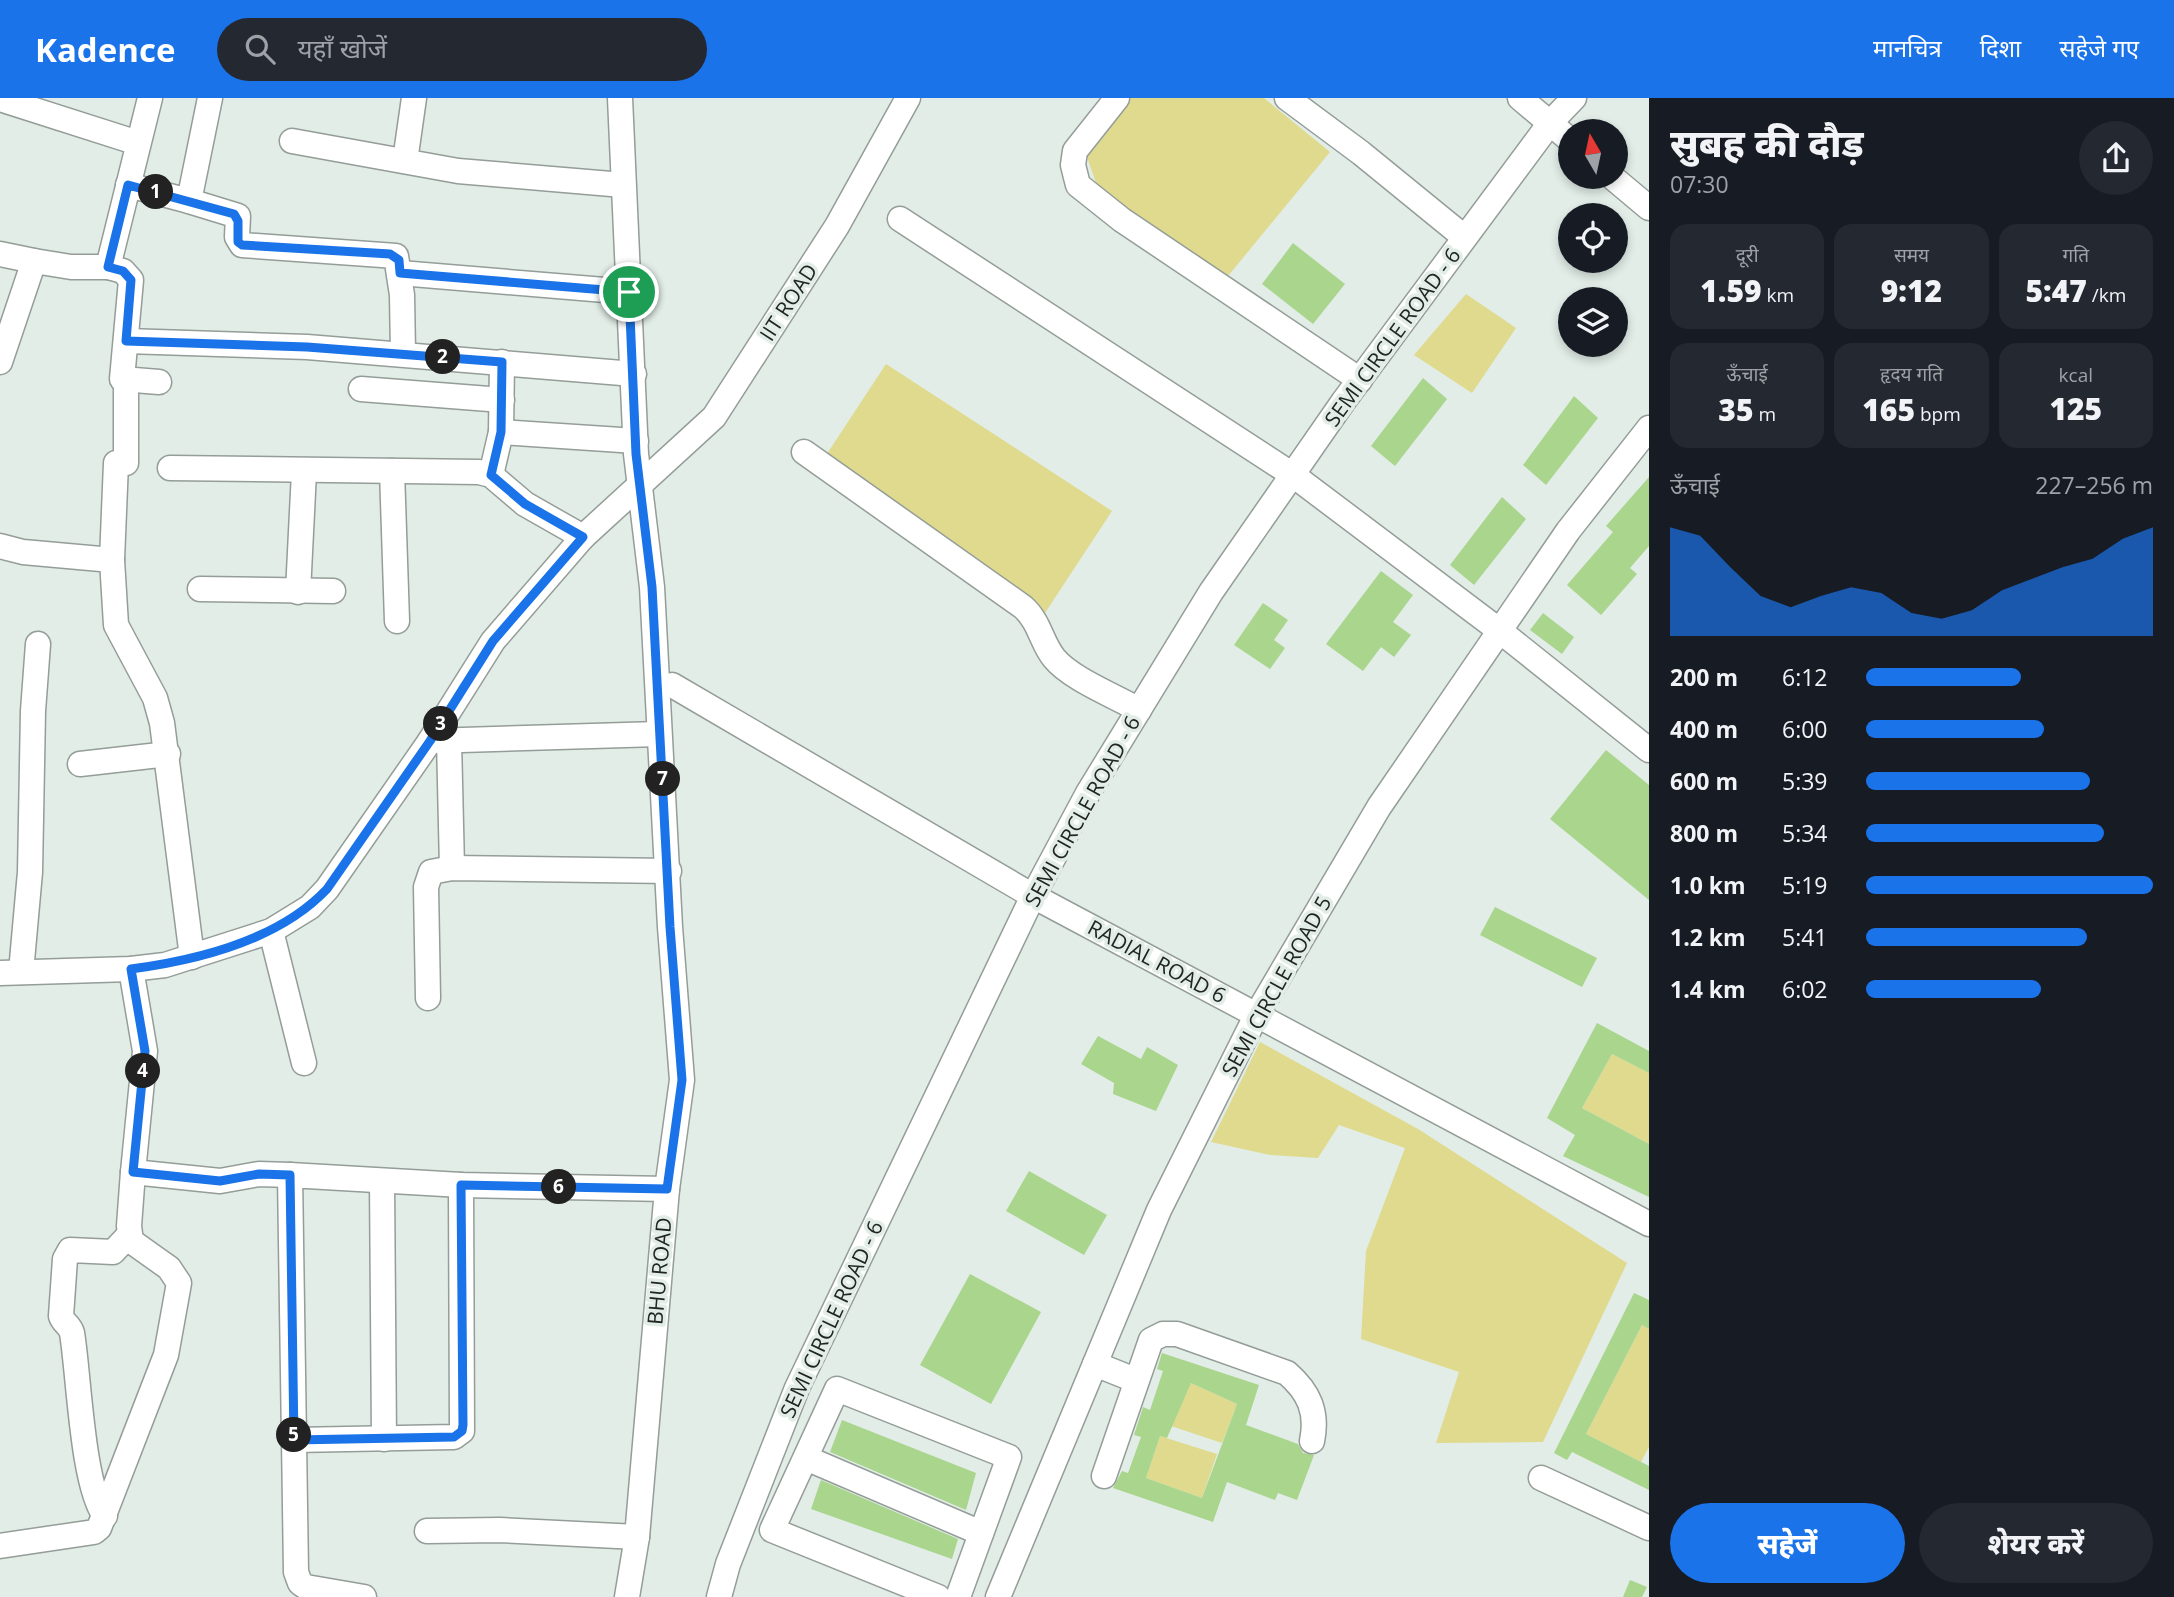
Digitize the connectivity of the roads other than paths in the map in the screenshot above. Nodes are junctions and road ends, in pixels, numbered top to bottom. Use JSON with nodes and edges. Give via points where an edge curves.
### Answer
{"nodes":[{"id":1,"x":150,"y":98,"type":"edge"},
{"id":2,"x":210,"y":98,"type":"edge"},
{"id":3,"x":414,"y":98,"type":"edge"},
{"id":4,"x":620,"y":98,"type":"edge"},
{"id":5,"x":908,"y":98,"type":"edge"},
{"id":6,"x":1117,"y":98,"type":"edge"},
{"id":7,"x":1287,"y":98,"type":"edge"},
{"id":8,"x":1520,"y":98,"type":"edge"},
{"id":9,"x":1574,"y":98,"type":"edge"},
{"id":10,"x":0,"y":99,"type":"edge"},
{"id":11,"x":1550,"y":123,"type":"junction"},
{"id":12,"x":1558,"y":130,"type":"edge"},
{"id":13,"x":292,"y":141,"type":"dead end"},
{"id":14,"x":138,"y":143,"type":"junction"},
{"id":15,"x":405,"y":161,"type":"junction"},
{"id":16,"x":128,"y":185,"type":"junction"},
{"id":17,"x":623,"y":185,"type":"junction"},
{"id":18,"x":1626,"y":189,"type":"edge"},
{"id":19,"x":189,"y":201,"type":"junction"},
{"id":20,"x":1649,"y":208,"type":"edge"},
{"id":21,"x":900,"y":219,"type":"dead end"},
{"id":22,"x":1464,"y":237,"type":"junction"},
{"id":23,"x":0,"y":254,"type":"edge"},
{"id":24,"x":33,"y":261,"type":"junction"},
{"id":25,"x":108,"y":267,"type":"junction"},
{"id":26,"x":400,"y":273,"type":"junction"},
{"id":27,"x":629,"y":292,"type":"junction"},
{"id":28,"x":126,"y":341,"type":"junction"},
{"id":29,"x":403,"y":354,"type":"junction"},
{"id":30,"x":0,"y":362,"type":"edge"},
{"id":31,"x":502,"y":362,"type":"junction"},
{"id":32,"x":634,"y":374,"type":"junction"},
{"id":33,"x":1360,"y":380,"type":"junction"},
{"id":34,"x":126,"y":382,"type":"junction"},
{"id":35,"x":159,"y":382,"type":"dead end"},
{"id":36,"x":361,"y":389,"type":"dead end"},
{"id":37,"x":502,"y":400,"type":"junction"},
{"id":38,"x":1649,"y":428,"type":"edge"},
{"id":39,"x":501,"y":432,"type":"junction"},
{"id":40,"x":636,"y":441,"type":"junction"},
{"id":41,"x":804,"y":452,"type":"dead end"},
{"id":42,"x":170,"y":468,"type":"dead end"},
{"id":43,"x":304,"y":471,"type":"junction"},
{"id":44,"x":392,"y":471,"type":"junction"},
{"id":45,"x":491,"y":475,"type":"junction"},
{"id":46,"x":1293,"y":475,"type":"junction"},
{"id":47,"x":640,"y":484,"type":"junction"},
{"id":48,"x":583,"y":537,"type":"junction"},
{"id":49,"x":0,"y":546,"type":"edge"},
{"id":50,"x":112,"y":560,"type":"junction"},
{"id":51,"x":200,"y":589,"type":"dead end"},
{"id":52,"x":333,"y":591,"type":"dead end"},
{"id":53,"x":298,"y":592,"type":"junction"},
{"id":54,"x":397,"y":621,"type":"dead end"},
{"id":55,"x":1500,"y":631,"type":"junction"},
{"id":56,"x":38,"y":643,"type":"dead end"},
{"id":57,"x":672,"y":685,"type":"dead end"},
{"id":58,"x":1139,"y":710,"type":"junction"},
{"id":59,"x":659,"y":734,"type":"junction"},
{"id":60,"x":440,"y":741,"type":"junction"},
{"id":61,"x":1649,"y":750,"type":"edge"},
{"id":62,"x":168,"y":754,"type":"junction"},
{"id":63,"x":80,"y":764,"type":"dead end"},
{"id":64,"x":452,"y":868,"type":"junction"},
{"id":65,"x":669,"y":871,"type":"junction"},
{"id":66,"x":1033,"y":896,"type":"junction"},
{"id":67,"x":271,"y":931,"type":"junction"},
{"id":68,"x":192,"y":957,"type":"junction"},
{"id":69,"x":131,"y":969,"type":"junction"},
{"id":70,"x":10,"y":973,"type":"edge"},
{"id":71,"x":428,"y":998,"type":"dead end"},
{"id":72,"x":1257,"y":1014,"type":"junction"},
{"id":73,"x":304,"y":1063,"type":"dead end"},
{"id":74,"x":133,"y":1172,"type":"junction"},
{"id":75,"x":290,"y":1175,"type":"junction"},
{"id":76,"x":382,"y":1181,"type":"junction"},
{"id":77,"x":461,"y":1185,"type":"junction"},
{"id":78,"x":667,"y":1189,"type":"junction"},
{"id":79,"x":1649,"y":1224,"type":"edge"},
{"id":80,"x":129,"y":1235,"type":"junction"},
{"id":81,"x":1095,"y":1364,"type":"junction"},
{"id":82,"x":1136,"y":1380,"type":"junction"},
{"id":83,"x":384,"y":1439,"type":"junction"},
{"id":84,"x":294,"y":1440,"type":"junction"},
{"id":85,"x":1312,"y":1441,"type":"dead end"},
{"id":86,"x":806,"y":1458,"type":"junction"},
{"id":87,"x":1104,"y":1476,"type":"dead end"},
{"id":88,"x":1541,"y":1478,"type":"dead end"},
{"id":89,"x":990,"y":1508,"type":"junction"},
{"id":90,"x":104,"y":1516,"type":"junction"},
{"id":91,"x":1030,"y":1519,"type":"junction"},
{"id":92,"x":1649,"y":1528,"type":"edge"},
{"id":93,"x":427,"y":1531,"type":"dead end"},
{"id":94,"x":981,"y":1533,"type":"junction"},
{"id":95,"x":637,"y":1537,"type":"junction"},
{"id":96,"x":0,"y":1546,"type":"edge"},
{"id":97,"x":364,"y":1597,"type":"edge"},
{"id":98,"x":627,"y":1597,"type":"edge"},
{"id":99,"x":719,"y":1597,"type":"edge"},
{"id":100,"x":938,"y":1597,"type":"edge"},
{"id":101,"x":958,"y":1597,"type":"edge"},
{"id":102,"x":998,"y":1597,"type":"edge"}],
"edges":[{"from":1,"to":14,"type":"street"},
{"from":2,"to":19,"type":"street"},
{"from":3,"to":15,"type":"street"},
{"from":4,"to":17,"type":"street","name":"BHU ROAD"},
{"from":5,"to":47,"type":"street","name":"IIT ROAD","via":[[837,226],[714,417]]},
{"from":6,"to":33,"type":"street","via":[[1075,151],[1078,185],[1122,220]]},
{"from":7,"to":22,"type":"street"},
{"from":8,"to":11,"type":"street"},
{"from":9,"to":11,"type":"street","name":"SEMI CIRCLE ROAD - 6"},
{"from":10,"to":14,"type":"street"},
{"from":11,"to":12,"type":"street"},
{"from":11,"to":22,"type":"street","name":"SEMI CIRCLE ROAD - 6"},
{"from":13,"to":15,"type":"street"},
{"from":14,"to":16,"type":"street"},
{"from":15,"to":17,"type":"street","via":[[458,171]]},
{"from":16,"to":19,"type":"street"},
{"from":16,"to":25,"type":"street"},
{"from":17,"to":27,"type":"street","name":"BHU ROAD"},
{"from":18,"to":20,"type":"street"},
{"from":19,"to":26,"type":"street","via":[[238,216],[237,237],[242,245],[390,254],[399,260]]},
{"from":21,"to":46,"type":"street"},
{"from":22,"to":33,"type":"street","name":"SEMI CIRCLE ROAD - 6"},
{"from":23,"to":24,"type":"street"},
{"from":24,"to":25,"type":"street"},
{"from":24,"to":30,"type":"street"},
{"from":25,"to":28,"type":"street","via":[[123,271],[131,280]]},
{"from":26,"to":27,"type":"street"},
{"from":26,"to":29,"type":"street"},
{"from":27,"to":32,"type":"street","name":"BHU ROAD"},
{"from":28,"to":29,"type":"street"},
{"from":28,"to":34,"type":"street","via":[[121,374]]},
{"from":29,"to":31,"type":"street"},
{"from":31,"to":32,"type":"street"},
{"from":31,"to":37,"type":"street"},
{"from":32,"to":40,"type":"street","name":"BHU ROAD"},
{"from":33,"to":46,"type":"street","name":"SEMI CIRCLE ROAD - 6"},
{"from":34,"to":35,"type":"street"},
{"from":34,"to":50,"type":"street"},
{"from":36,"to":37,"type":"street"},
{"from":37,"to":39,"type":"street"},
{"from":38,"to":55,"type":"street","name":"SEMI CIRCLE ROAD 5","via":[[1568,531]]},
{"from":39,"to":40,"type":"street"},
{"from":39,"to":45,"type":"street"},
{"from":40,"to":47,"type":"street","name":"BHU ROAD"},
{"from":41,"to":58,"type":"street","via":[[1023,607],[1034,617],[1054,658],[1066,669]]},
{"from":42,"to":43,"type":"street"},
{"from":43,"to":44,"type":"street"},
{"from":43,"to":53,"type":"street"},
{"from":44,"to":45,"type":"street"},
{"from":44,"to":54,"type":"street"},
{"from":45,"to":48,"type":"street","via":[[525,504]]},
{"from":46,"to":55,"type":"street"},
{"from":46,"to":58,"type":"street","name":"SEMI CIRCLE ROAD - 6","via":[[1211,592]]},
{"from":47,"to":48,"type":"street","name":"IIT ROAD"},
{"from":47,"to":59,"type":"street","name":"BHU ROAD","via":[[652,587]]},
{"from":48,"to":60,"type":"street","name":"IIT ROAD","via":[[493,641]]},
{"from":49,"to":50,"type":"street"},
{"from":50,"to":62,"type":"street","via":[[116,625],[155,698]]},
{"from":51,"to":53,"type":"street"},
{"from":52,"to":53,"type":"street"},
{"from":55,"to":61,"type":"street"},
{"from":55,"to":72,"type":"street","name":"SEMI CIRCLE ROAD 5","via":[[1379,807]]},
{"from":56,"to":70,"type":"street","via":[[30,860]]},
{"from":57,"to":66,"type":"street","name":"RADIAL ROAD 6"},
{"from":58,"to":66,"type":"street","name":"SEMI CIRCLE ROAD - 6"},
{"from":59,"to":60,"type":"street"},
{"from":59,"to":65,"type":"street","name":"BHU ROAD"},
{"from":60,"to":64,"type":"street"},
{"from":60,"to":67,"type":"street","name":"IIT ROAD","via":[[327,889],[310,907]]},
{"from":62,"to":63,"type":"street"},
{"from":62,"to":68,"type":"street"},
{"from":64,"to":65,"type":"street"},
{"from":64,"to":71,"type":"street","via":[[431,872],[426,887]]},
{"from":65,"to":78,"type":"street","name":"BHU ROAD","via":[[682,1080]]},
{"from":66,"to":72,"type":"street","name":"RADIAL ROAD 6"},
{"from":66,"to":99,"type":"street","name":"SEMI CIRCLE ROAD - 6","via":[[797,1388]]},
{"from":67,"to":68,"type":"street","name":"IIT ROAD"},
{"from":67,"to":73,"type":"street"},
{"from":68,"to":69,"type":"street","name":"IIT ROAD"},
{"from":69,"to":70,"type":"street","name":"IIT ROAD"},
{"from":69,"to":74,"type":"street","via":[[145,1051]]},
{"from":72,"to":79,"type":"street","name":"RADIAL ROAD 6"},
{"from":72,"to":81,"type":"street","name":"SEMI CIRCLE ROAD 5","via":[[1164,1199]]},
{"from":74,"to":75,"type":"street","via":[[220,1181],[259,1174]]},
{"from":74,"to":80,"type":"street"},
{"from":75,"to":76,"type":"street"},
{"from":75,"to":84,"type":"street"},
{"from":76,"to":77,"type":"street"},
{"from":76,"to":83,"type":"street"},
{"from":77,"to":78,"type":"street"},
{"from":77,"to":83,"type":"street","via":[[462,1431],[454,1437]]},
{"from":78,"to":95,"type":"street","name":"BHU ROAD"},
{"from":80,"to":90,"type":"street","via":[[176,1275],[179,1295],[166,1355]]},
{"from":80,"to":90,"type":"street","via":[[113,1252],[70,1250],[65,1259],[61,1316],[71,1330],[93,1485]]},
{"from":81,"to":82,"type":"street"},
{"from":81,"to":91,"type":"street","name":"SEMI CIRCLE ROAD 5"},
{"from":82,"to":85,"type":"street","via":[[1151,1340],[1177,1334],[1287,1373],[1311,1401],[1316,1423]]},
{"from":82,"to":87,"type":"street"},
{"from":83,"to":84,"type":"street"},
{"from":84,"to":97,"type":"street","via":[[296,1572],[300,1583]]},
{"from":86,"to":89,"type":"street","via":[[837,1389],[1009,1457]]},
{"from":86,"to":94,"type":"street"},
{"from":86,"to":100,"type":"street","via":[[772,1530]]},
{"from":88,"to":92,"type":"street"},
{"from":89,"to":91,"type":"street"},
{"from":89,"to":94,"type":"street"},
{"from":90,"to":96,"type":"street","via":[[94,1532]]},
{"from":91,"to":102,"type":"street","name":"SEMI CIRCLE ROAD 5"},
{"from":93,"to":95,"type":"street"},
{"from":94,"to":101,"type":"street"},
{"from":95,"to":98,"type":"street","name":"BHU ROAD"}]}
